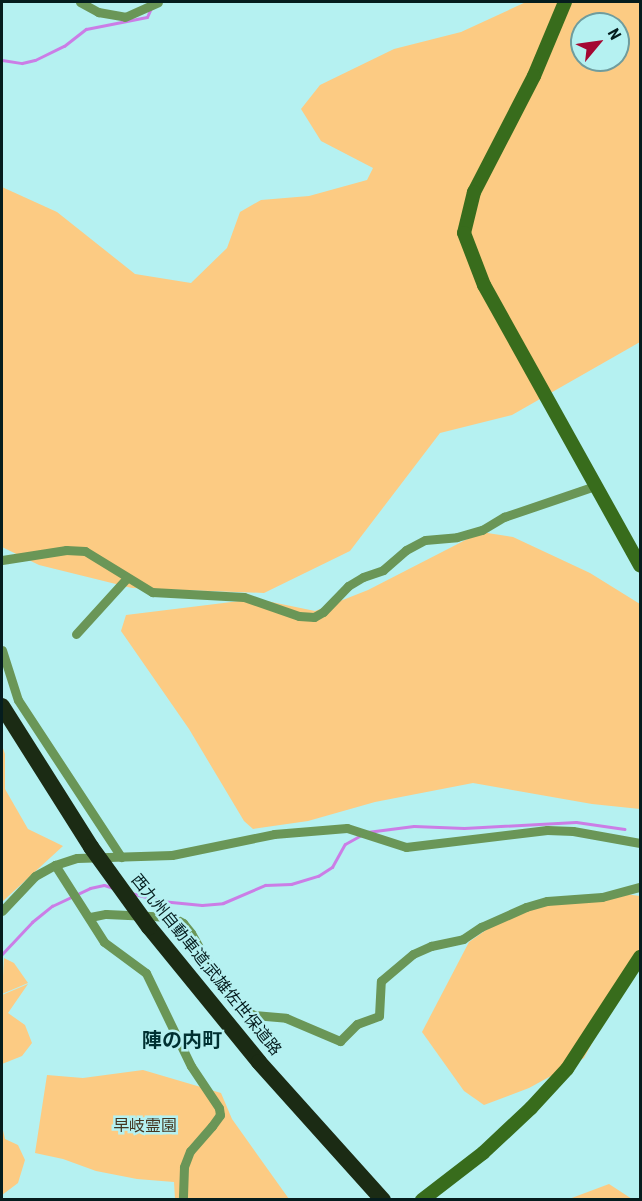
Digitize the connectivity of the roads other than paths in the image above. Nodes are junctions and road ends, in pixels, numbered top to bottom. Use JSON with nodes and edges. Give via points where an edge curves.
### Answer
{"nodes":[{"id":1,"x":80,"y":2,"type":"edge"},
{"id":2,"x":158,"y":2,"type":"edge"},
{"id":3,"x":565,"y":2,"type":"edge"},
{"id":4,"x":595,"y":486,"type":"junction"},
{"id":5,"x":2,"y":560,"type":"edge"},
{"id":6,"x":640,"y":565,"type":"edge"},
{"id":7,"x":127,"y":578,"type":"junction"},
{"id":8,"x":76,"y":634,"type":"dead end"},
{"id":9,"x":2,"y":650,"type":"edge"},
{"id":10,"x":2,"y":706,"type":"edge"},
{"id":11,"x":640,"y":843,"type":"edge"},
{"id":12,"x":122,"y":857,"type":"junction"},
{"id":13,"x":55,"y":865,"type":"junction"},
{"id":14,"x":640,"y":887,"type":"edge"},
{"id":15,"x":2,"y":911,"type":"edge"},
{"id":16,"x":90,"y":917,"type":"junction"},
{"id":17,"x":640,"y":957,"type":"edge"},
{"id":18,"x":183,"y":1200,"type":"edge"},
{"id":19,"x":383,"y":1200,"type":"edge"},
{"id":20,"x":422,"y":1200,"type":"edge"}],
"edges":[{"from":1,"to":2,"type":"street","via":[[98,12],[125,17]]},
{"from":3,"to":4,"type":"street","via":[[534,76],[474,192],[464,233],[483,285]]},
{"from":4,"to":6,"type":"street"},
{"from":4,"to":7,"type":"street","via":[[515,513],[482,530],[425,540],[383,570],[348,586],[314,617],[299,616],[244,597],[152,591]]},
{"from":5,"to":7,"type":"street","via":[[66,550],[85,551]]},
{"from":7,"to":8,"type":"street"},
{"from":9,"to":12,"type":"street","via":[[18,700]]},
{"from":10,"to":19,"type":"highway","name":"西九州自動車道;武雄佐世保道路","bridge":true,"via":[[91,847],[149,927],[259,1062]]},
{"from":11,"to":12,"type":"street","via":[[547,830],[406,847],[347,828],[274,834],[172,855]]},
{"from":12,"to":13,"type":"street","via":[[77,858]]},
{"from":13,"to":15,"type":"street","via":[[35,876]]},
{"from":13,"to":16,"type":"street"},
{"from":14,"to":16,"type":"street","via":[[602,897],[546,901],[481,927],[463,939],[413,954],[381,981],[380,1016],[357,1024],[340,1041],[286,1018],[246,1011],[223,990],[191,933],[172,917]]},
{"from":16,"to":18,"type":"street","via":[[104,942],[146,973],[191,1066],[219,1108],[220,1115],[190,1151],[184,1167]]},
{"from":17,"to":20,"type":"street","via":[[567,1069],[483,1153]]}]}
